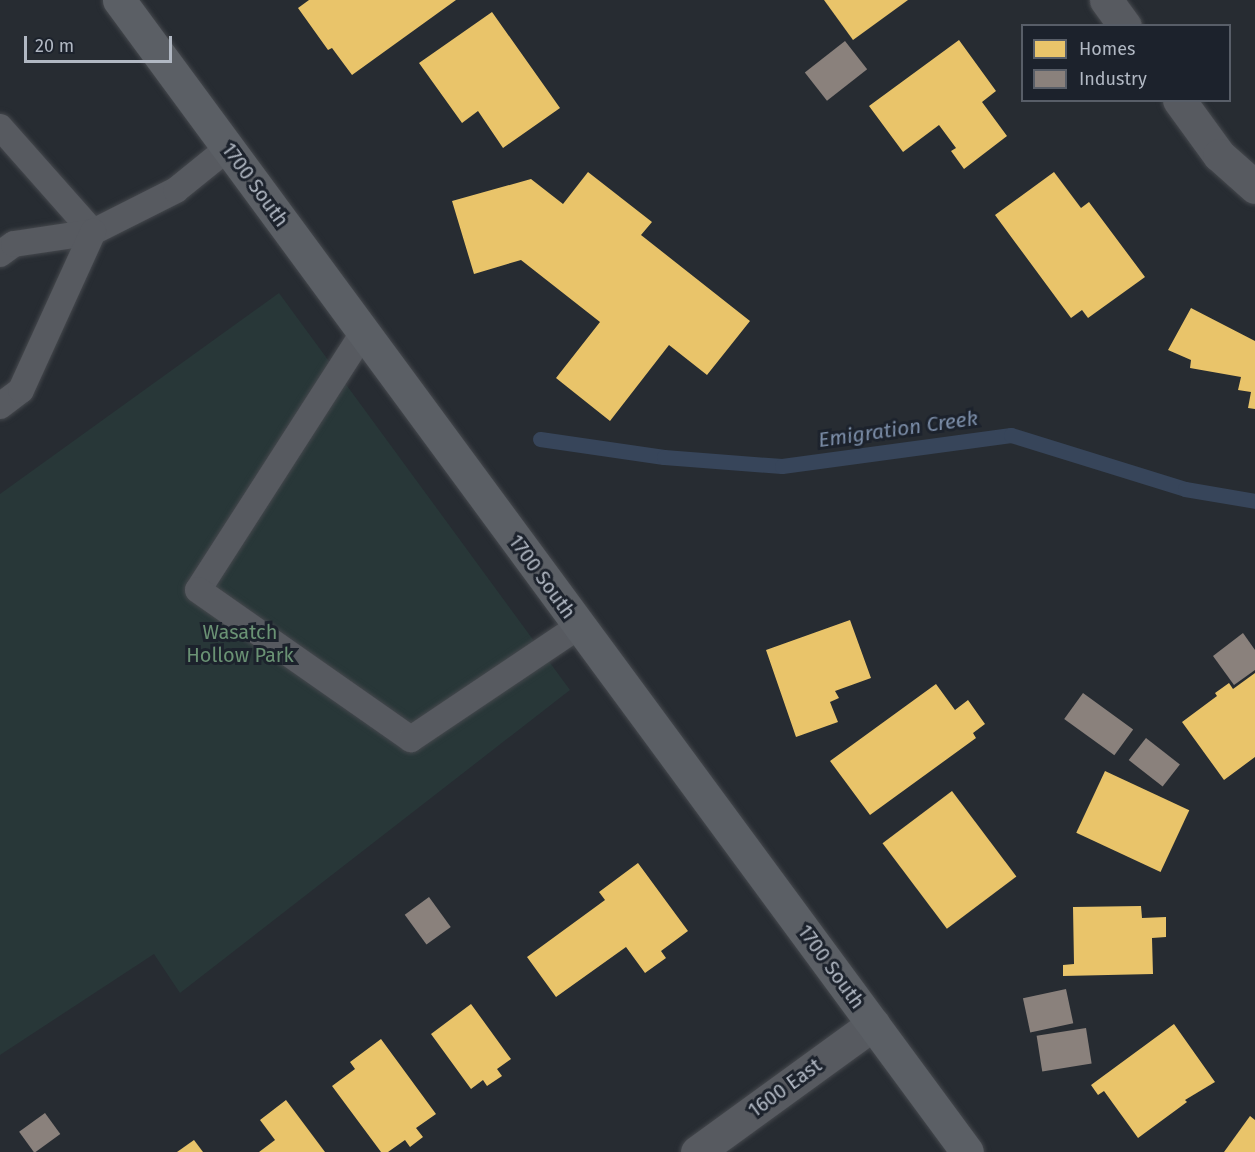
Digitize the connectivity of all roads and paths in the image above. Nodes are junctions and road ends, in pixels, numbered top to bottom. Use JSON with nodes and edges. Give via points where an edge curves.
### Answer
{"nodes":[{"id":1,"x":119,"y":0,"type":"edge"},
{"id":2,"x":1106,"y":0,"type":"edge"},
{"id":3,"x":1124,"y":24,"type":"edge"},
{"id":4,"x":1180,"y":102,"type":"edge"},
{"id":5,"x":3,"y":138,"type":"edge"},
{"id":6,"x":228,"y":148,"type":"junction"},
{"id":7,"x":1255,"y":187,"type":"edge"},
{"id":8,"x":93,"y":232,"type":"junction"},
{"id":9,"x":0,"y":254,"type":"edge"},
{"id":10,"x":363,"y":333,"type":"junction"},
{"id":11,"x":0,"y":405,"type":"edge"},
{"id":12,"x":579,"y":626,"type":"junction"},
{"id":13,"x":873,"y":1024,"type":"junction"},
{"id":14,"x":697,"y":1152,"type":"edge"},
{"id":15,"x":967,"y":1152,"type":"edge"}],
"edges":[{"from":1,"to":6,"type":"street","name":"1700 South"},
{"from":2,"to":3,"type":"street"},
{"from":4,"to":7,"type":"street","via":[[1219,155]]},
{"from":5,"to":8,"type":"lane"},
{"from":6,"to":8,"type":"lane","via":[[176,190]]},
{"from":6,"to":10,"type":"street","name":"1700 South"},
{"from":8,"to":9,"type":"lane","via":[[14,244]]},
{"from":8,"to":11,"type":"lane","via":[[21,390]]},
{"from":10,"to":12,"type":"street","name":"1700 South"},
{"from":10,"to":12,"type":"lane","via":[[198,590],[411,739]]},
{"from":12,"to":13,"type":"street","name":"1700 South"},
{"from":13,"to":14,"type":"street","name":"1600 East"},
{"from":13,"to":15,"type":"street","name":"1700 South"}]}
